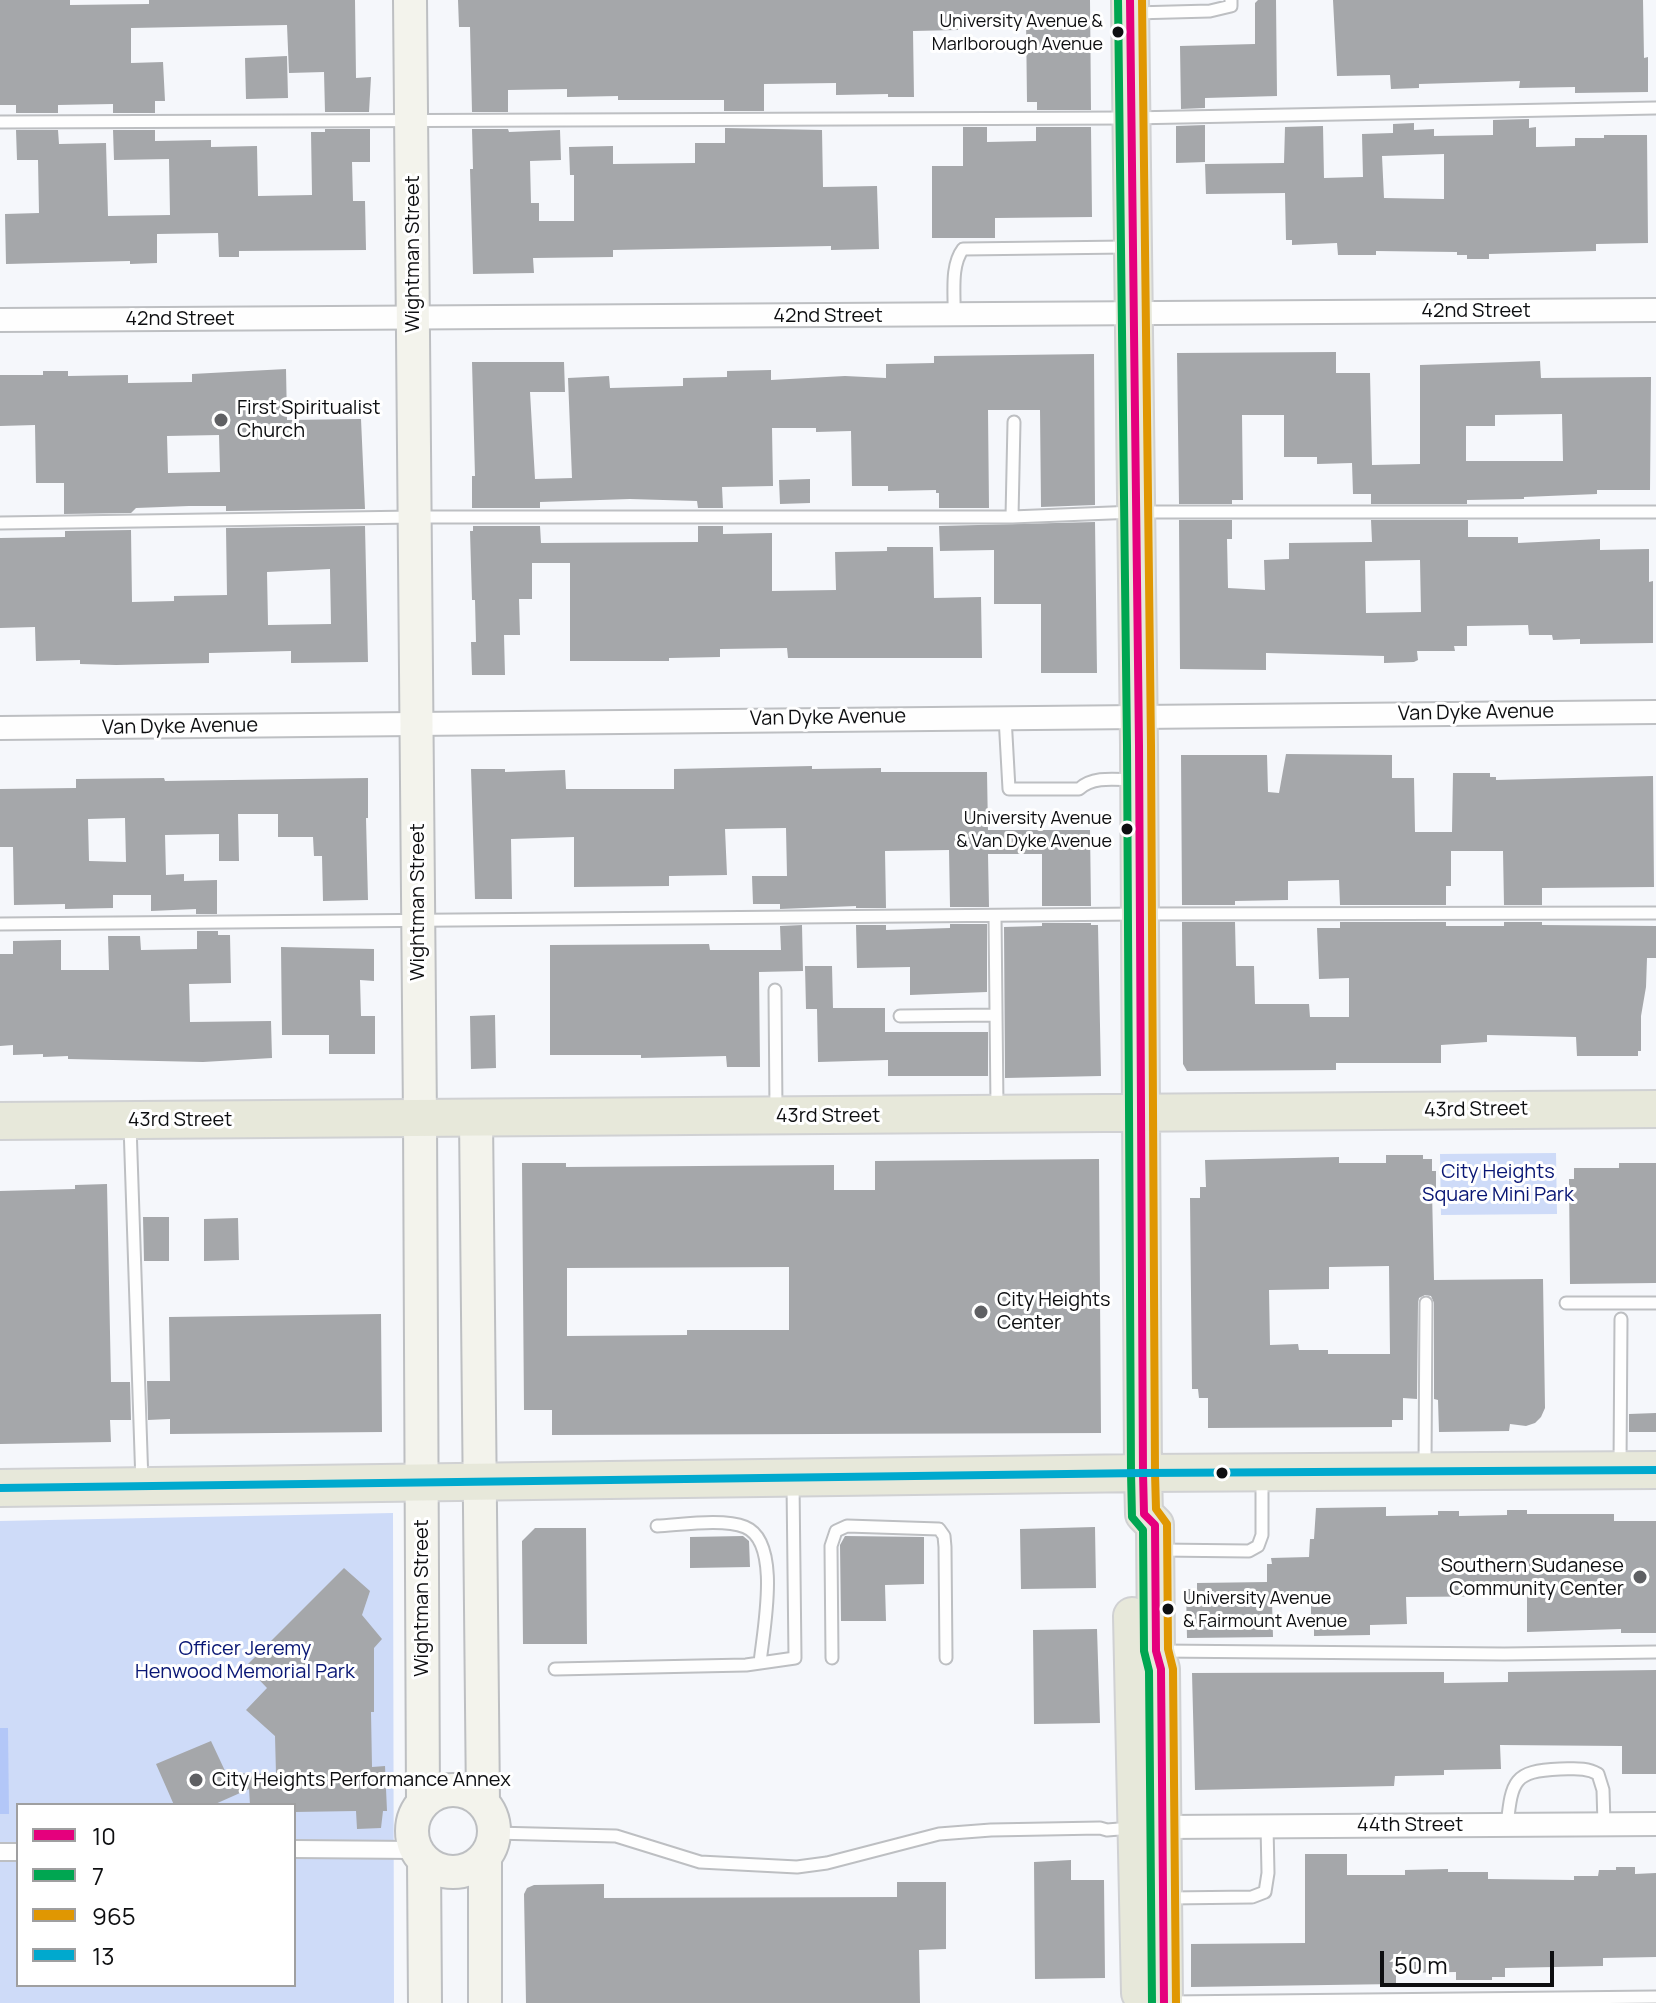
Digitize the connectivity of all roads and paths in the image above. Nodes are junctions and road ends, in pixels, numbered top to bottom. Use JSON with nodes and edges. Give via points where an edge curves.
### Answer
{"nodes":[{"id":1,"x":410,"y":0,"type":"edge"},
{"id":2,"x":1231,"y":0,"type":"edge"},
{"id":3,"x":1130,"y":7,"type":"edge"},
{"id":4,"x":1656,"y":108,"type":"edge"},
{"id":5,"x":1130,"y":118,"type":"junction"},
{"id":6,"x":0,"y":122,"type":"edge"},
{"id":7,"x":412,"y":122,"type":"junction"},
{"id":8,"x":1131,"y":247,"type":"junction"},
{"id":9,"x":1656,"y":310,"type":"edge"},
{"id":10,"x":1132,"y":313,"type":"junction"},
{"id":11,"x":954,"y":315,"type":"junction"},
{"id":12,"x":413,"y":318,"type":"junction"},
{"id":13,"x":0,"y":320,"type":"edge"},
{"id":14,"x":1014,"y":422,"type":"dead end"},
{"id":15,"x":1135,"y":512,"type":"junction"},
{"id":16,"x":1656,"y":512,"type":"edge"},
{"id":17,"x":415,"y":517,"type":"junction"},
{"id":18,"x":1012,"y":517,"type":"junction"},
{"id":19,"x":0,"y":523,"type":"edge"},
{"id":20,"x":1656,"y":712,"type":"edge"},
{"id":21,"x":1138,"y":715,"type":"junction"},
{"id":22,"x":1005,"y":716,"type":"junction"},
{"id":23,"x":417,"y":723,"type":"junction"},
{"id":24,"x":0,"y":728,"type":"edge"},
{"id":25,"x":1138,"y":780,"type":"junction"},
{"id":26,"x":1656,"y":913,"type":"edge"},
{"id":27,"x":1139,"y":914,"type":"junction"},
{"id":28,"x":995,"y":916,"type":"junction"},
{"id":29,"x":418,"y":922,"type":"junction"},
{"id":30,"x":0,"y":924,"type":"edge"},
{"id":31,"x":775,"y":990,"type":"dead end"},
{"id":32,"x":996,"y":1015,"type":"junction"},
{"id":33,"x":900,"y":1016,"type":"dead end"},
{"id":34,"x":1656,"y":1109,"type":"edge"},
{"id":35,"x":1140,"y":1114,"type":"junction"},
{"id":36,"x":997,"y":1115,"type":"junction"},
{"id":37,"x":776,"y":1116,"type":"junction"},
{"id":38,"x":420,"y":1118,"type":"junction"},
{"id":39,"x":476,"y":1118,"type":"junction"},
{"id":40,"x":130,"y":1120,"type":"junction"},
{"id":41,"x":0,"y":1121,"type":"edge"},
{"id":42,"x":1426,"y":1303,"type":"dead end"},
{"id":43,"x":1566,"y":1303,"type":"dead end"},
{"id":44,"x":1656,"y":1303,"type":"edge"},
{"id":45,"x":1621,"y":1319,"type":"dead end"},
{"id":46,"x":1620,"y":1470,"type":"junction"},
{"id":47,"x":1656,"y":1470,"type":"edge"},
{"id":48,"x":1425,"y":1471,"type":"junction"},
{"id":49,"x":1143,"y":1473,"type":"junction"},
{"id":50,"x":1262,"y":1473,"type":"junction"},
{"id":51,"x":793,"y":1478,"type":"junction"},
{"id":52,"x":480,"y":1482,"type":"junction"},
{"id":53,"x":421,"y":1483,"type":"junction"},
{"id":54,"x":142,"y":1486,"type":"junction"},
{"id":55,"x":0,"y":1488,"type":"edge"},
{"id":56,"x":1144,"y":1514,"type":"junction"},
{"id":57,"x":657,"y":1526,"type":"dead end"},
{"id":58,"x":1155,"y":1550,"type":"junction"},
{"id":59,"x":1156,"y":1651,"type":"junction"},
{"id":60,"x":1656,"y":1652,"type":"edge"},
{"id":61,"x":832,"y":1658,"type":"dead end"},
{"id":62,"x":946,"y":1658,"type":"dead end"},
{"id":63,"x":760,"y":1663,"type":"junction"},
{"id":64,"x":555,"y":1669,"type":"dead end"},
{"id":65,"x":423,"y":1803,"type":"junction"},
{"id":66,"x":1604,"y":1824,"type":"junction"},
{"id":67,"x":1656,"y":1824,"type":"edge"},
{"id":68,"x":1507,"y":1825,"type":"junction"},
{"id":69,"x":1267,"y":1826,"type":"junction"},
{"id":70,"x":1150,"y":1827,"type":"junction"},
{"id":71,"x":488,"y":1831,"type":"junction"},
{"id":72,"x":296,"y":1849,"type":"edge"},
{"id":73,"x":420,"y":1855,"type":"junction"},
{"id":74,"x":1164,"y":1898,"type":"junction"},
{"id":75,"x":1656,"y":1997,"type":"edge"},
{"id":76,"x":1164,"y":2002,"type":"edge"},
{"id":77,"x":425,"y":2003,"type":"edge"},
{"id":78,"x":485,"y":2003,"type":"edge"},
{"id":79,"x":1140,"y":2003,"type":"edge"}],
"edges":[{"from":1,"to":7,"type":"main road","name":"Wightman Street"},
{"from":2,"to":3,"type":"lane","via":[[1231,6],[1210,11]]},
{"from":3,"to":5,"type":"main road"},
{"from":4,"to":5,"type":"lane"},
{"from":5,"to":7,"type":"lane"},
{"from":5,"to":8,"type":"main road"},
{"from":6,"to":7,"type":"lane"},
{"from":7,"to":12,"type":"main road","name":"Wightman Street"},
{"from":8,"to":10,"type":"main road"},
{"from":8,"to":11,"type":"lane","via":[[963,249],[956,268]]},
{"from":9,"to":10,"type":"street","name":"42nd Street"},
{"from":10,"to":11,"type":"street","name":"42nd Street"},
{"from":10,"to":15,"type":"main road"},
{"from":11,"to":12,"type":"street","name":"42nd Street"},
{"from":12,"to":13,"type":"street","name":"42nd Street"},
{"from":12,"to":17,"type":"main road","name":"Wightman Street"},
{"from":14,"to":18,"type":"lane"},
{"from":15,"to":16,"type":"lane"},
{"from":15,"to":18,"type":"lane"},
{"from":15,"to":21,"type":"main road"},
{"from":17,"to":18,"type":"lane"},
{"from":17,"to":19,"type":"lane"},
{"from":17,"to":23,"type":"main road","name":"Wightman Street"},
{"from":20,"to":21,"type":"street","name":"Van Dyke Avenue"},
{"from":21,"to":22,"type":"street","name":"Van Dyke Avenue"},
{"from":21,"to":25,"type":"main road"},
{"from":22,"to":23,"type":"street","name":"Van Dyke Avenue"},
{"from":22,"to":25,"type":"lane","via":[[1009,789],[1079,789],[1097,780]]},
{"from":23,"to":24,"type":"street","name":"Van Dyke Avenue"},
{"from":23,"to":29,"type":"main road","name":"Wightman Street"},
{"from":25,"to":27,"type":"main road"},
{"from":26,"to":27,"type":"lane"},
{"from":27,"to":28,"type":"lane"},
{"from":27,"to":35,"type":"main road"},
{"from":28,"to":29,"type":"lane"},
{"from":28,"to":32,"type":"lane"},
{"from":29,"to":30,"type":"lane"},
{"from":29,"to":38,"type":"main road","name":"Wightman Street"},
{"from":31,"to":37,"type":"lane"},
{"from":32,"to":33,"type":"lane"},
{"from":32,"to":36,"type":"lane"},
{"from":34,"to":35,"type":"main road","name":"43rd Street"},
{"from":35,"to":36,"type":"main road","name":"43rd Street"},
{"from":35,"to":49,"type":"main road"},
{"from":36,"to":37,"type":"main road","name":"43rd Street"},
{"from":37,"to":39,"type":"main road","name":"43rd Street"},
{"from":38,"to":39,"type":"main road","name":"43rd Street"},
{"from":38,"to":40,"type":"main road","name":"43rd Street"},
{"from":38,"to":53,"type":"main road","name":"Wightman Street"},
{"from":39,"to":52,"type":"main road"},
{"from":40,"to":41,"type":"main road","name":"43rd Street"},
{"from":40,"to":54,"type":"lane"},
{"from":42,"to":48,"type":"lane"},
{"from":43,"to":44,"type":"lane"},
{"from":45,"to":46,"type":"lane"},
{"from":46,"to":47,"type":"main road"},
{"from":46,"to":48,"type":"main road"},
{"from":48,"to":50,"type":"main road"},
{"from":49,"to":50,"type":"main road"},
{"from":49,"to":51,"type":"main road"},
{"from":49,"to":56,"type":"main road"},
{"from":50,"to":58,"type":"lane","via":[[1258,1546],[1249,1551]]},
{"from":51,"to":52,"type":"main road"},
{"from":51,"to":63,"type":"lane","via":[[795,1658]]},
{"from":52,"to":53,"type":"main road"},
{"from":52,"to":71,"type":"main road"},
{"from":53,"to":54,"type":"main road"},
{"from":53,"to":65,"type":"main road","name":"Wightman Street"},
{"from":54,"to":55,"type":"main road"},
{"from":56,"to":58,"type":"main road","via":[[1155,1525]]},
{"from":56,"to":70,"type":"main road","via":[[1131,1523]]},
{"from":57,"to":63,"type":"lane","via":[[724,1524],[746,1527],[759,1538],[767,1572]]},
{"from":58,"to":59,"type":"main road"},
{"from":59,"to":60,"type":"lane"},
{"from":59,"to":70,"type":"main road","via":[[1161,1669]]},
{"from":61,"to":62,"type":"lane","via":[[831,1546],[836,1531],[847,1526],[939,1529],[945,1547]]},
{"from":63,"to":64,"type":"lane"},
{"from":65,"to":71,"type":"main road","via":[[446,1791],[473,1795]]},
{"from":65,"to":73,"type":"main road","name":"Wightman Street","via":[[412,1826]]},
{"from":66,"to":67,"type":"street","name":"44th Street"},
{"from":66,"to":68,"type":"street","name":"44th Street"},
{"from":66,"to":68,"type":"lane","via":[[1603,1790],[1598,1774],[1588,1769],[1528,1772],[1511,1793]]},
{"from":68,"to":69,"type":"street","name":"44th Street"},
{"from":69,"to":70,"type":"street","name":"44th Street"},
{"from":69,"to":74,"type":"lane","via":[[1265,1892],[1252,1897]]},
{"from":70,"to":71,"type":"lane","via":[[939,1834],[797,1867],[700,1862],[616,1836]]},
{"from":70,"to":74,"type":"main road"},
{"from":70,"to":79,"type":"main road"},
{"from":71,"to":73,"type":"main road","via":[[475,1867],[462,1872],[435,1869]]},
{"from":71,"to":78,"type":"main road"},
{"from":72,"to":73,"type":"street"},
{"from":73,"to":77,"type":"main road","name":"Wightman Street"},
{"from":74,"to":76,"type":"main road"},
{"from":75,"to":76,"type":"lane"}]}
